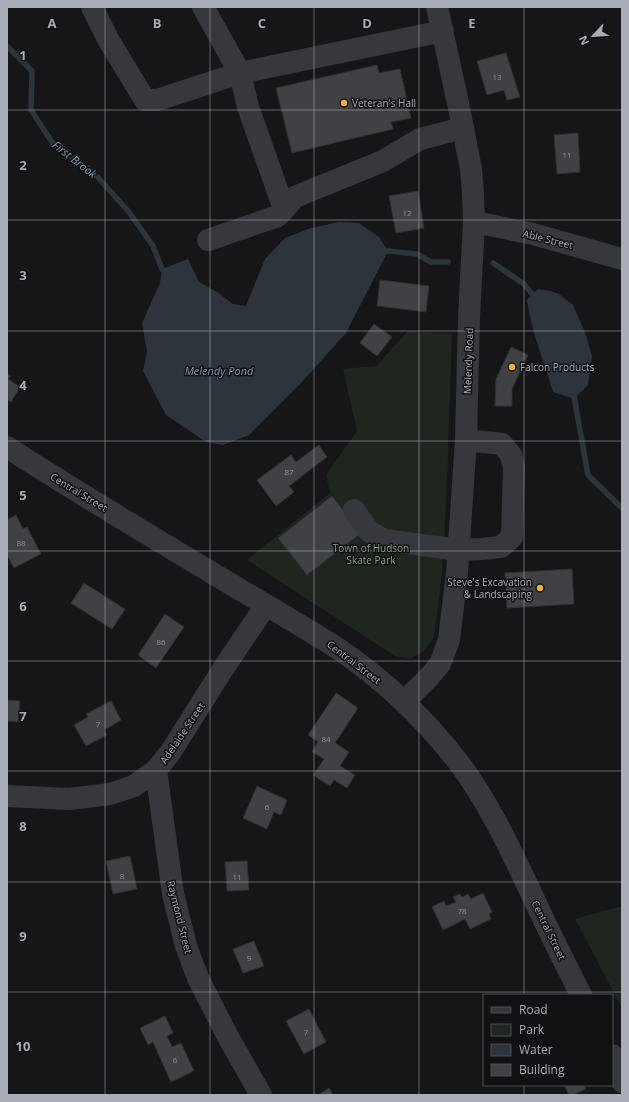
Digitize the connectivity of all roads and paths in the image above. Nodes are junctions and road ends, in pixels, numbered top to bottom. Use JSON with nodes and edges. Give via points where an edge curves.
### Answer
{"nodes":[{"id":1,"x":92,"y":7,"type":"edge"},
{"id":2,"x":203,"y":7,"type":"edge"},
{"id":3,"x":436,"y":7,"type":"edge"},
{"id":4,"x":442,"y":31,"type":"junction"},
{"id":5,"x":240,"y":73,"type":"junction"},
{"id":6,"x":463,"y":128,"type":"junction"},
{"id":7,"x":284,"y":209,"type":"junction"},
{"id":8,"x":474,"y":222,"type":"junction"},
{"id":9,"x":208,"y":240,"type":"dead end"},
{"id":10,"x":622,"y":259,"type":"edge"},
{"id":11,"x":466,"y":440,"type":"junction"},
{"id":12,"x":7,"y":447,"type":"edge"},
{"id":13,"x":354,"y":510,"type":"dead end"},
{"id":14,"x":459,"y":550,"type":"junction"},
{"id":15,"x":266,"y":606,"type":"junction"},
{"id":16,"x":404,"y":702,"type":"junction"},
{"id":17,"x":156,"y":770,"type":"junction"},
{"id":18,"x":7,"y":796,"type":"edge"},
{"id":19,"x":580,"y":994,"type":"edge"},
{"id":20,"x":261,"y":1095,"type":"edge"}],
"edges":[{"from":1,"to":5,"type":"street","via":[[109,41],[145,100],[157,100]]},
{"from":2,"to":5,"type":"street"},
{"from":3,"to":4,"type":"street","name":"Melendy Road"},
{"from":4,"to":5,"type":"street"},
{"from":4,"to":6,"type":"street","name":"Melendy Road"},
{"from":5,"to":7,"type":"street","via":[[248,107]]},
{"from":6,"to":7,"type":"street","via":[[420,139],[383,161],[295,197]]},
{"from":6,"to":8,"type":"street","name":"Melendy Road","via":[[471,169]]},
{"from":7,"to":9,"type":"street","via":[[278,216]]},
{"from":8,"to":10,"type":"street","name":"Able Street","via":[[533,234]]},
{"from":8,"to":11,"type":"street","name":"Melendy Road"},
{"from":11,"to":14,"type":"street","name":"Melendy Road"},
{"from":11,"to":14,"type":"street","via":[[502,444],[511,455],[514,467],[512,537],[501,547]]},
{"from":12,"to":15,"type":"street","name":"Central Street"},
{"from":13,"to":14,"type":"street","via":[[369,531],[384,540]]},
{"from":14,"to":16,"type":"street","name":"Melendy Road","via":[[449,640],[440,664]]},
{"from":15,"to":16,"type":"street","name":"Central Street","via":[[338,649]]},
{"from":15,"to":17,"type":"street","name":"Adelaide Street","via":[[174,747]]},
{"from":16,"to":19,"type":"street","name":"Central Street","via":[[460,764],[487,806]]},
{"from":17,"to":18,"type":"street","name":"Adelaide Street","via":[[134,786],[110,794],[69,799]]},
{"from":17,"to":20,"type":"street","name":"Raymond Street","via":[[173,894],[186,946],[201,984]]}]}
